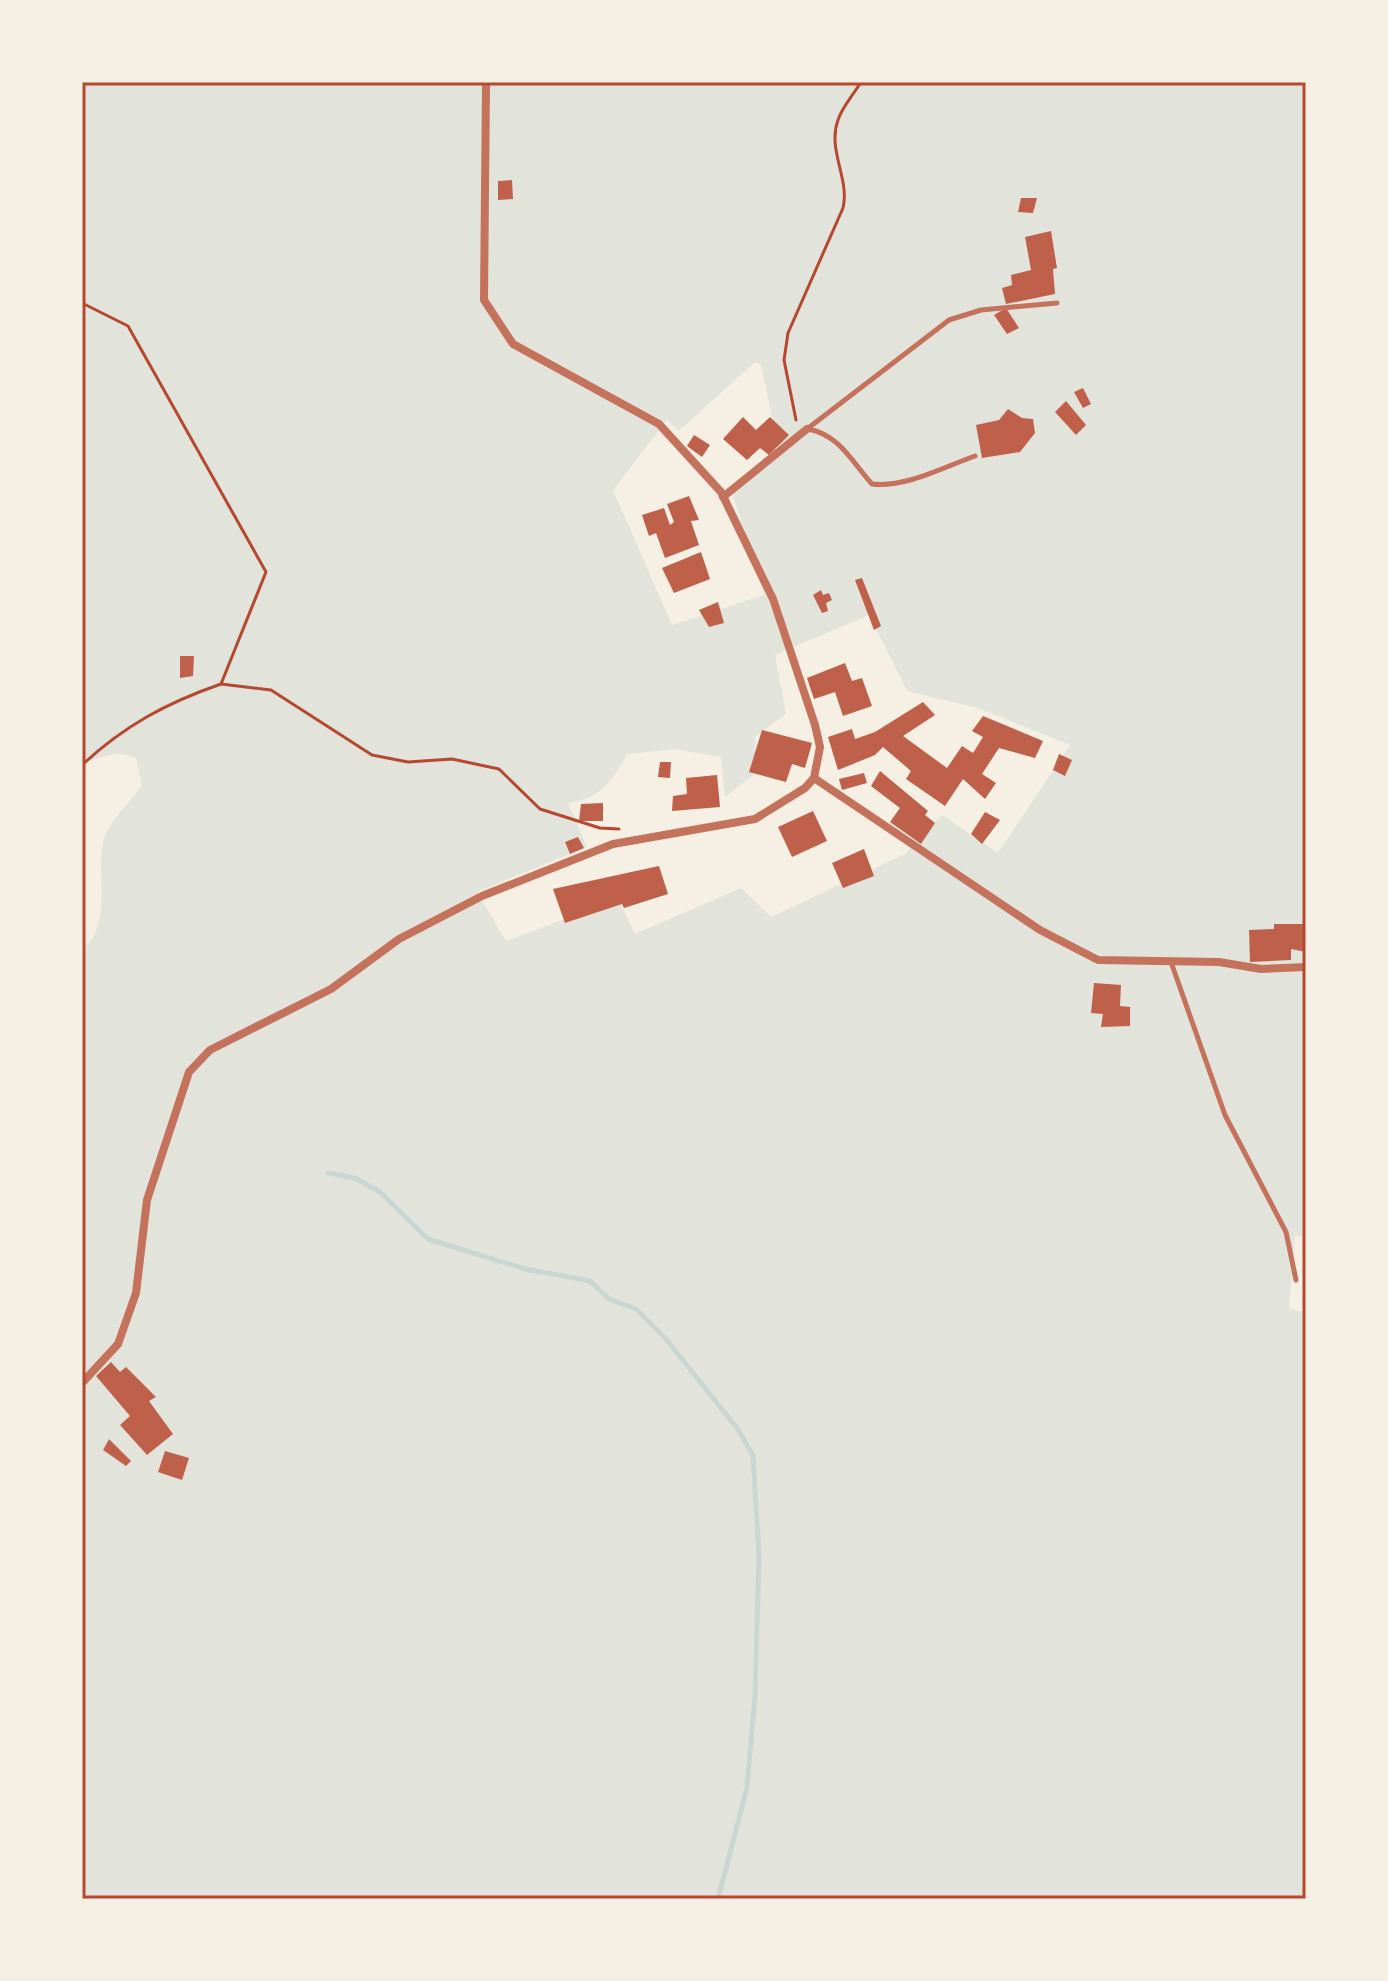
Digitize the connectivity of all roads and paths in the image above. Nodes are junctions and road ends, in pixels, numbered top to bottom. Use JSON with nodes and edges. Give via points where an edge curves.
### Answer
{"nodes":[{"id":1,"x":486,"y":82,"type":"edge"},
{"id":2,"x":861,"y":82,"type":"edge"},
{"id":3,"x":82,"y":303,"type":"edge"},
{"id":4,"x":1057,"y":303,"type":"dead end"},
{"id":5,"x":807,"y":429,"type":"junction"},
{"id":6,"x":799,"y":436,"type":"junction"},
{"id":7,"x":975,"y":456,"type":"dead end"},
{"id":8,"x":723,"y":497,"type":"junction"},
{"id":9,"x":221,"y":684,"type":"junction"},
{"id":10,"x":82,"y":765,"type":"edge"},
{"id":11,"x":814,"y":778,"type":"junction"},
{"id":12,"x":630,"y":829,"type":"dead end"},
{"id":13,"x":1171,"y":962,"type":"junction"},
{"id":14,"x":1306,"y":967,"type":"edge"},
{"id":15,"x":1296,"y":1280,"type":"dead end"},
{"id":16,"x":82,"y":1383,"type":"edge"}],
"edges":[{"from":1,"to":8,"type":"street","via":[[484,300],[513,344],[659,424]]},
{"from":2,"to":6,"type":"path","via":[[838,120],[835,145],[846,197],[843,208],[788,333],[784,360]]},
{"from":3,"to":9,"type":"path","via":[[128,326],[266,572]]},
{"from":4,"to":5,"type":"lane","via":[[964,312]]},
{"from":5,"to":6,"type":"street"},
{"from":5,"to":7,"type":"lane","via":[[839,443],[872,484],[906,481]]},
{"from":6,"to":8,"type":"street"},
{"from":8,"to":11,"type":"street","via":[[773,599],[815,725],[820,747]]},
{"from":9,"to":10,"type":"path","via":[[185,696],[117,733]]},
{"from":9,"to":12,"type":"path","via":[[271,690],[372,755],[408,762],[452,759],[499,769],[540,809],[600,828]]},
{"from":11,"to":13,"type":"street","via":[[1081,953],[1120,962]]},
{"from":11,"to":16,"type":"street","via":[[755,819],[613,844],[482,896],[399,939],[331,989],[210,1050],[189,1072],[147,1200],[136,1293],[118,1344]]},
{"from":13,"to":14,"type":"street"},
{"from":13,"to":15,"type":"lane","via":[[1225,1115],[1286,1232]]}]}
